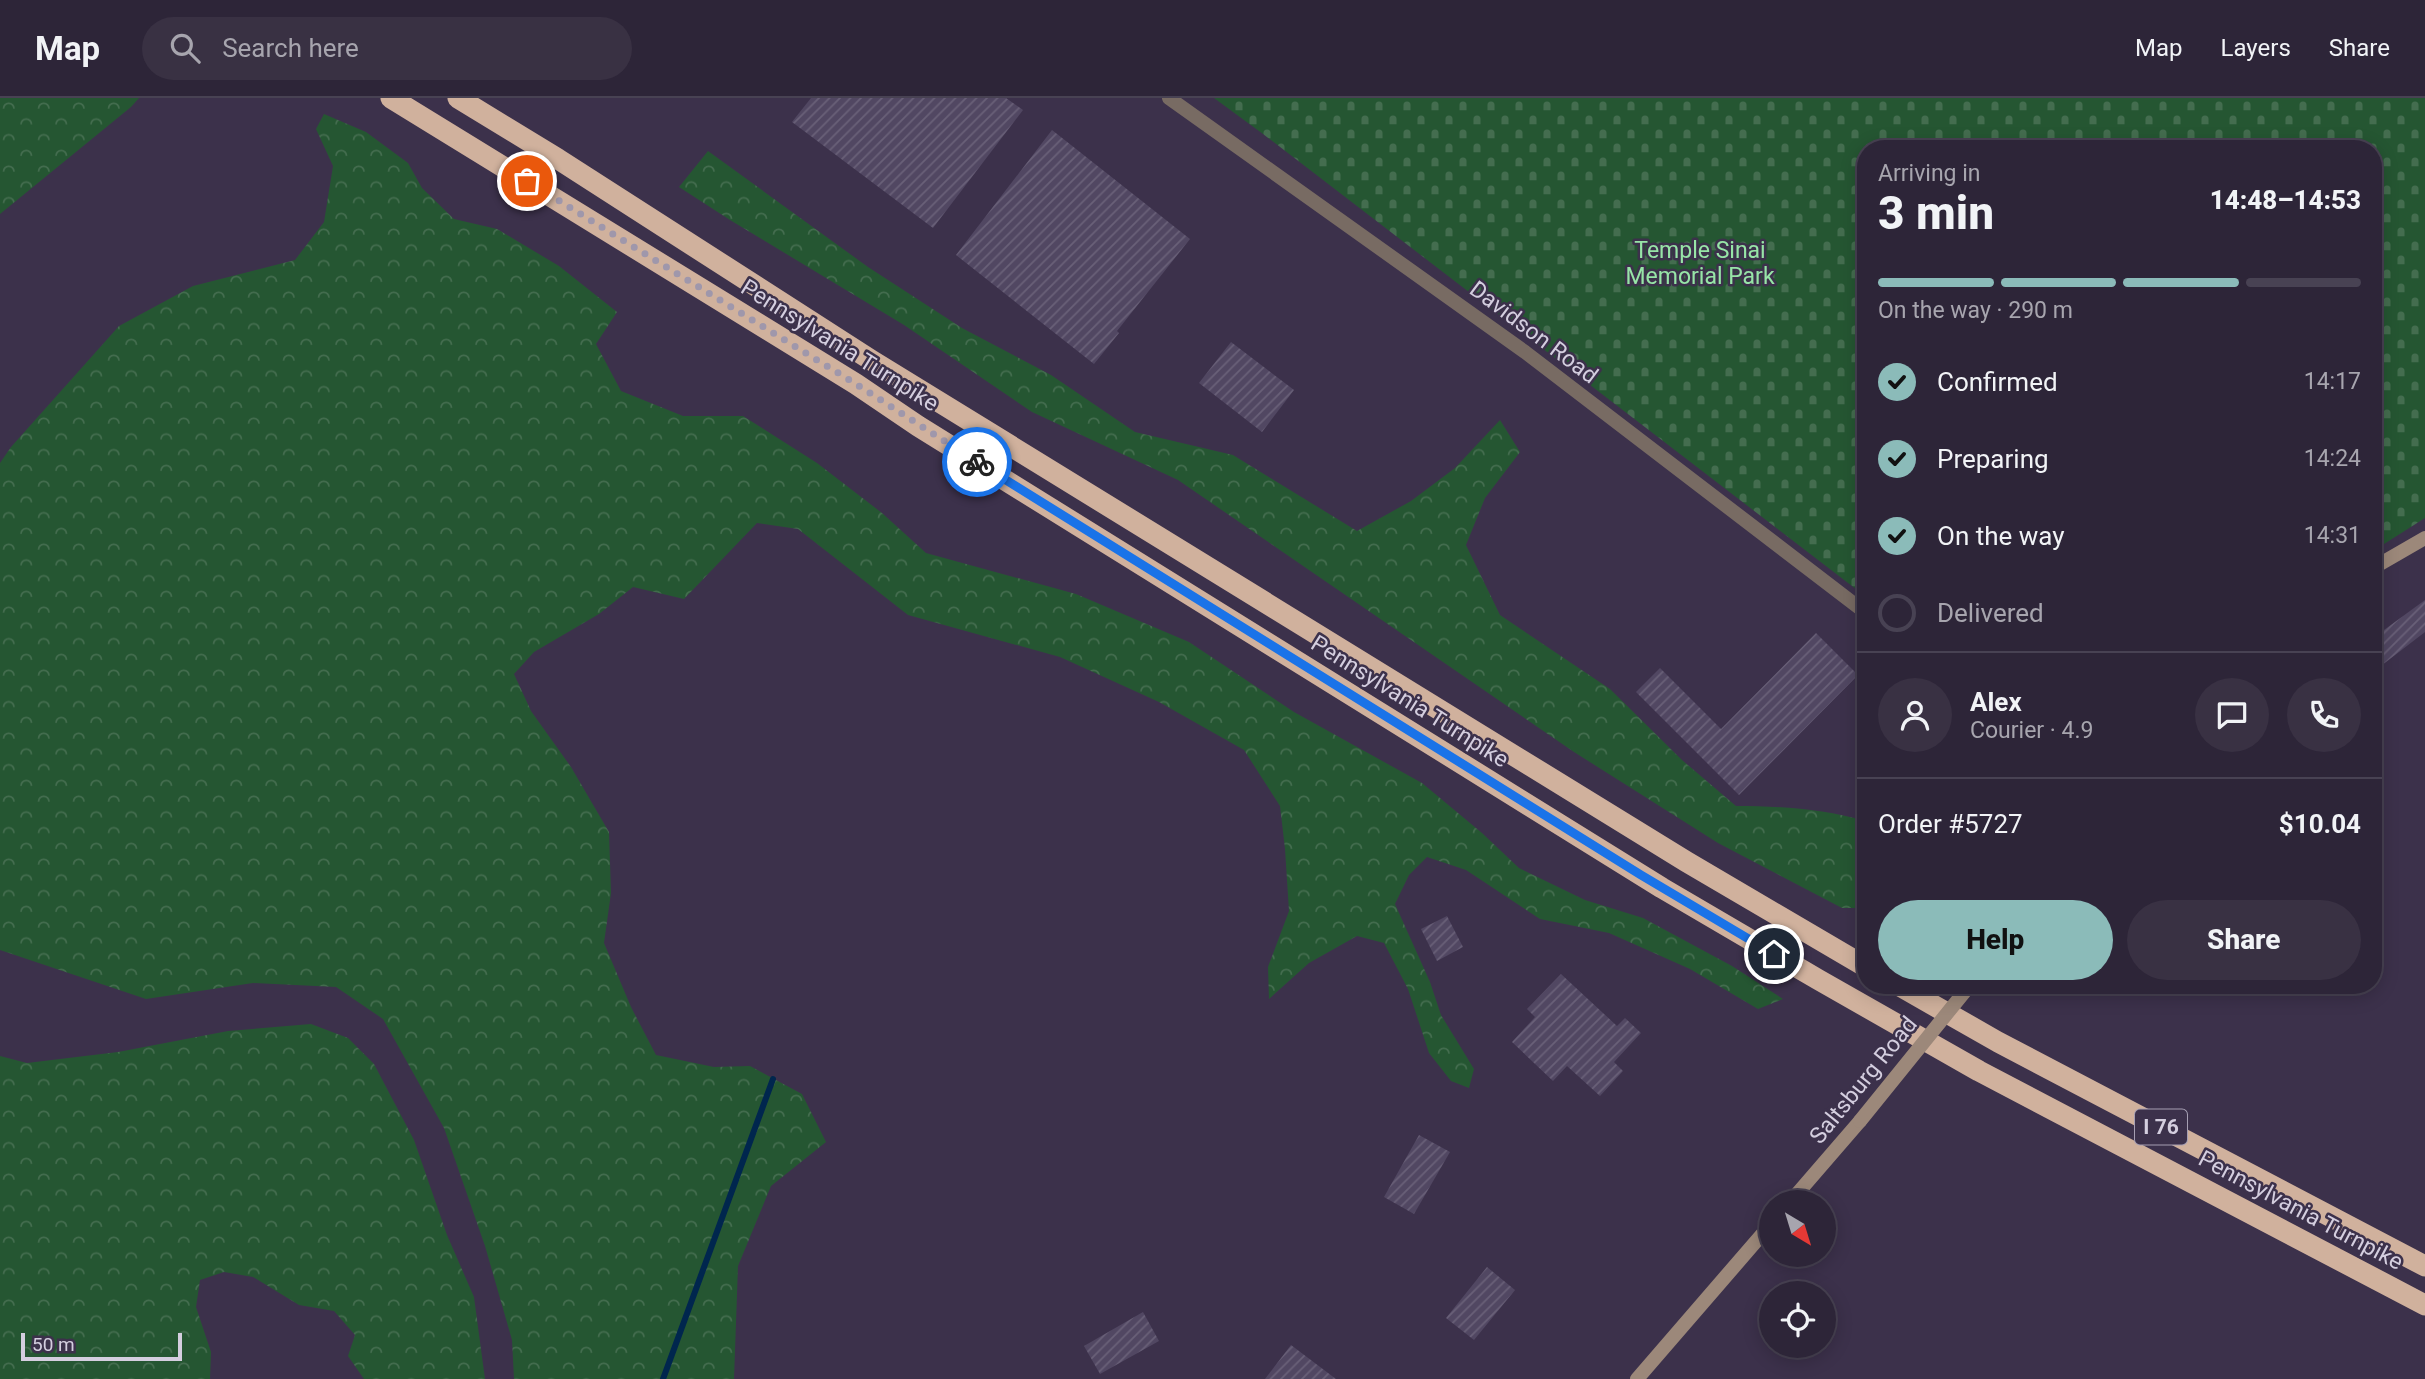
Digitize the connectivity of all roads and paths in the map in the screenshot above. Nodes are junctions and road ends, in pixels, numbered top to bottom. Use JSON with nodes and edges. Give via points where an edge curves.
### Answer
{"nodes":[{"id":1,"x":391,"y":98,"type":"edge"},
{"id":2,"x":458,"y":98,"type":"edge"},
{"id":3,"x":1169,"y":98,"type":"edge"},
{"id":4,"x":2425,"y":538,"type":"edge"},
{"id":5,"x":2382,"y":563,"type":"edge"},
{"id":6,"x":1857,"y":606,"type":"edge"},
{"id":7,"x":1857,"y":962,"type":"edge"},
{"id":8,"x":1914,"y":994,"type":"edge"},
{"id":9,"x":1963,"y":994,"type":"edge"},
{"id":10,"x":1800,"y":1190,"type":"edge"},
{"id":11,"x":1759,"y":1238,"type":"edge"},
{"id":12,"x":2425,"y":1266,"type":"edge"},
{"id":13,"x":2425,"y":1305,"type":"edge"},
{"id":14,"x":1637,"y":1379,"type":"edge"}],
"edges":[{"from":1,"to":13,"type":"highway","name":"Pennsylvania Turnpike","number":"I 76","via":[[1674,895],[1979,1071]]},
{"from":2,"to":7,"type":"highway","name":"Pennsylvania Turnpike","via":[[883,367]]},
{"from":3,"to":6,"type":"street","name":"Davidson Road","via":[[1525,352]]},
{"from":4,"to":5,"type":"main road"},
{"from":8,"to":12,"type":"highway","name":"Pennsylvania Turnpike","number":"I 76"},
{"from":9,"to":10,"type":"main road","name":"Saltsburg Road","bridge":true},
{"from":11,"to":14,"type":"main road"}]}
